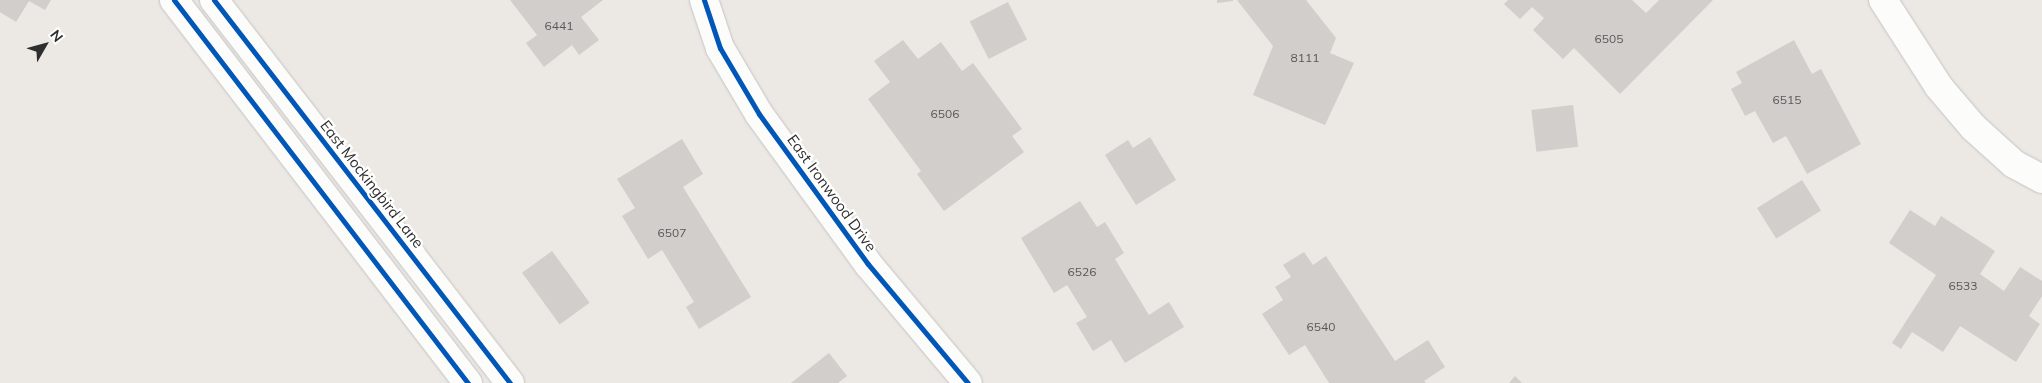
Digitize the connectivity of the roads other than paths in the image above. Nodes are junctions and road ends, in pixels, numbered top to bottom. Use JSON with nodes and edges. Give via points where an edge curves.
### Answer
{"nodes":[{"id":1,"x":174,"y":0,"type":"edge"},
{"id":2,"x":214,"y":0,"type":"edge"},
{"id":3,"x":704,"y":0,"type":"edge"},
{"id":4,"x":1883,"y":0,"type":"edge"},
{"id":5,"x":2042,"y":179,"type":"edge"},
{"id":6,"x":468,"y":383,"type":"edge"},
{"id":7,"x":510,"y":383,"type":"edge"},
{"id":8,"x":968,"y":383,"type":"edge"}],
"edges":[{"from":1,"to":6,"type":"street"},
{"from":2,"to":7,"type":"street","name":"East Mockingbird Lane"},
{"from":3,"to":8,"type":"street","name":"East Ironwood Drive","via":[[720,48],[759,114],[868,264]]},
{"from":4,"to":5,"type":"street","via":[[1939,87],[1973,127],[2014,164]]}]}
